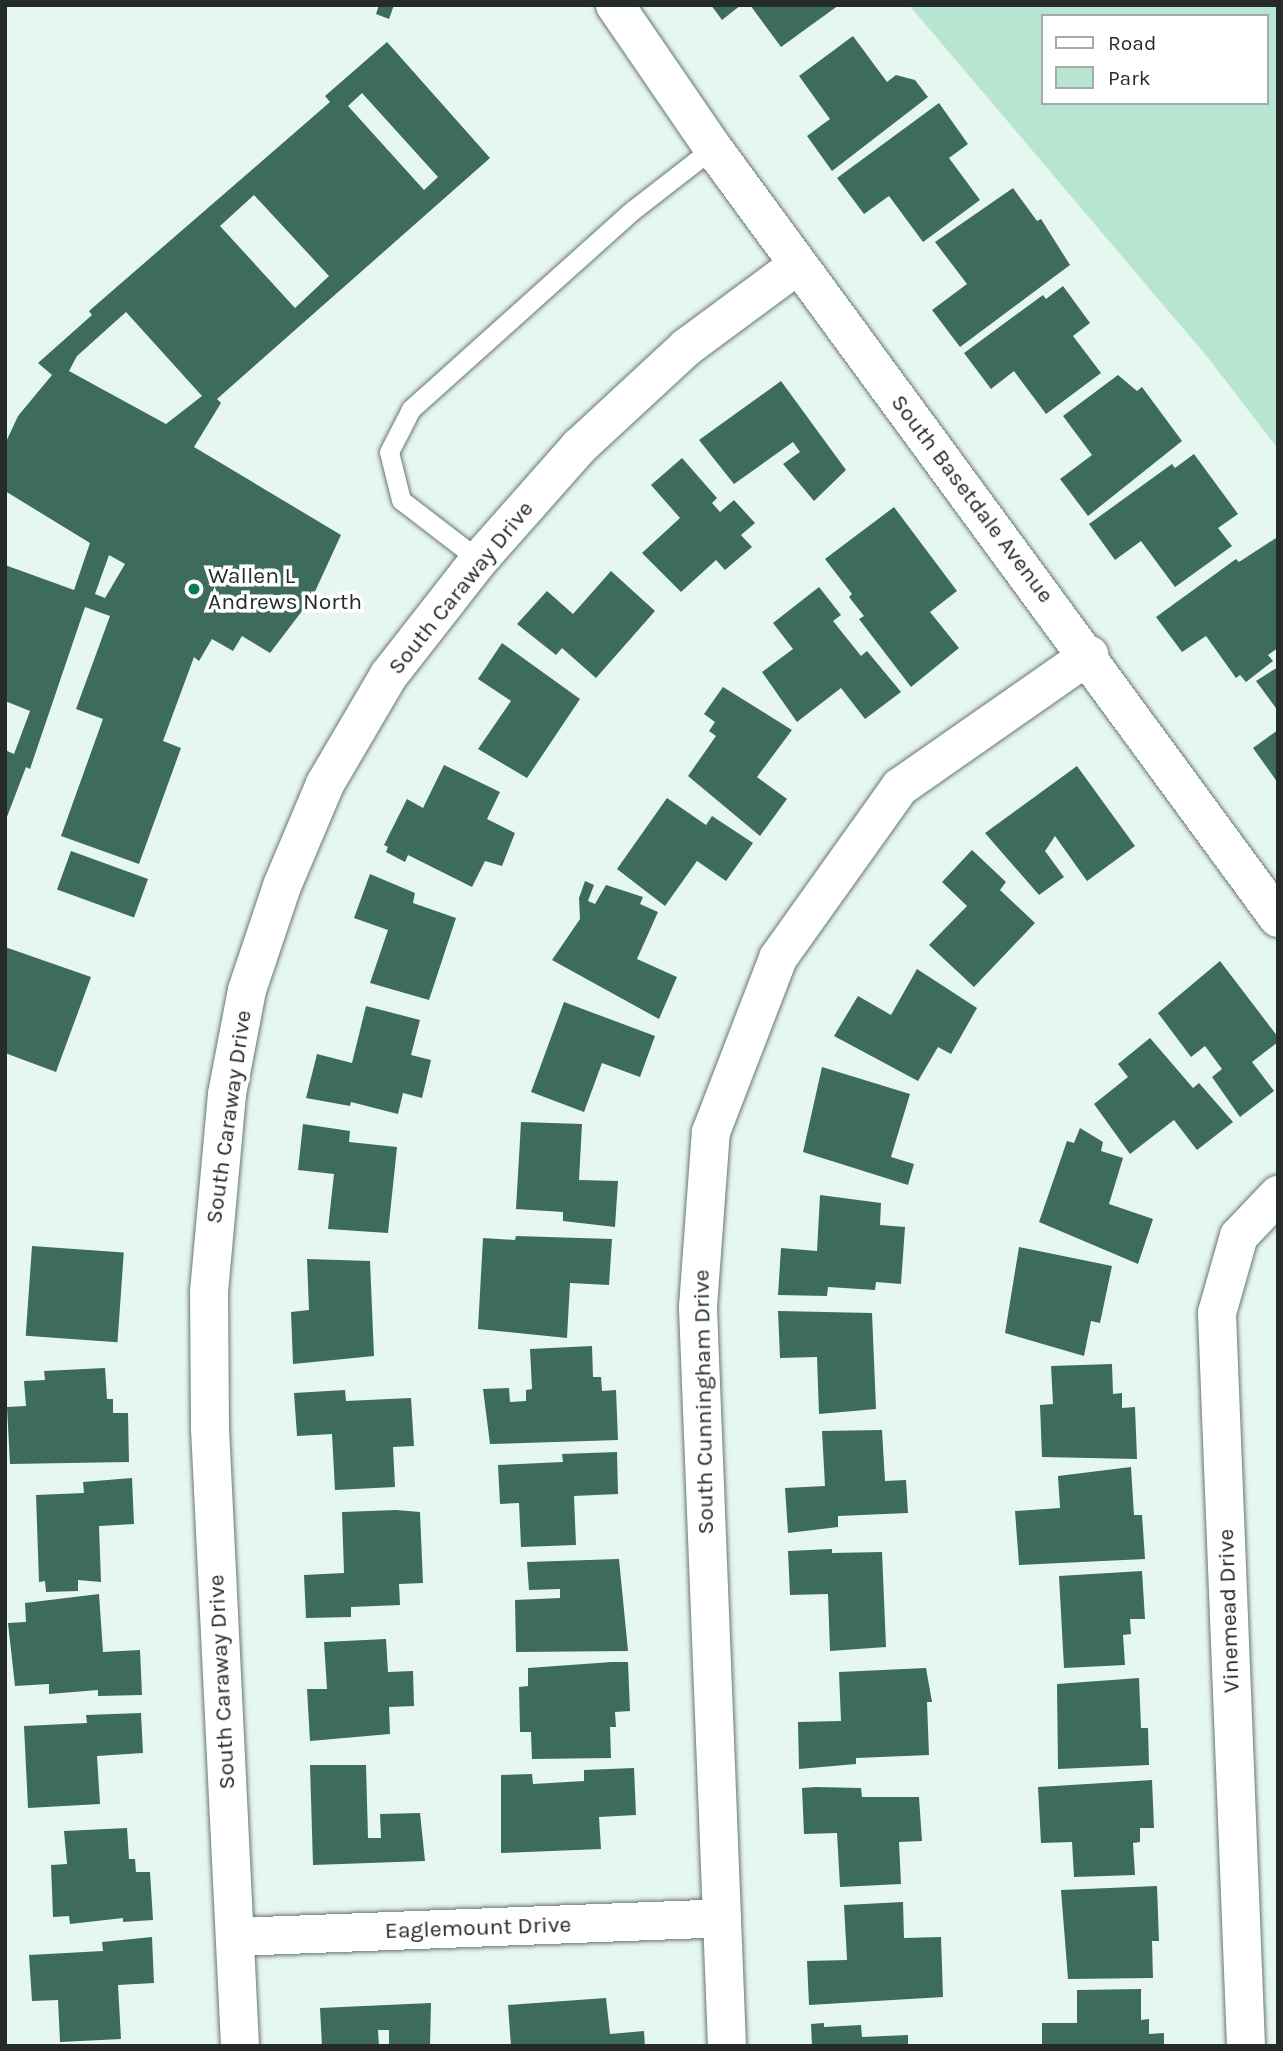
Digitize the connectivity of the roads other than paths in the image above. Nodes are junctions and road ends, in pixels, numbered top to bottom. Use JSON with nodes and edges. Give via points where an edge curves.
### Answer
{"nodes":[{"id":1,"x":615,"y":5,"type":"edge"},
{"id":2,"x":713,"y":148,"type":"junction"},
{"id":3,"x":798,"y":265,"type":"junction"},
{"id":4,"x":479,"y":560,"type":"junction"},
{"id":5,"x":1089,"y":656,"type":"junction"},
{"id":6,"x":1278,"y":918,"type":"edge"},
{"id":7,"x":1278,"y":1195,"type":"edge"},
{"id":8,"x":722,"y":1919,"type":"junction"},
{"id":9,"x":235,"y":1937,"type":"junction"},
{"id":10,"x":240,"y":2046,"type":"edge"},
{"id":11,"x":727,"y":2046,"type":"edge"},
{"id":12,"x":1246,"y":2046,"type":"edge"}],
"edges":[{"from":1,"to":2,"type":"street","name":"South Basetdale Avenue"},
{"from":2,"to":3,"type":"street","name":"South Basetdale Avenue"},
{"from":2,"to":4,"type":"lane","via":[[633,210],[411,409],[389,452],[401,500]]},
{"from":3,"to":4,"type":"street","name":"South Caraway Drive","via":[[687,347],[580,446]]},
{"from":3,"to":5,"type":"street","name":"South Basetdale Avenue"},
{"from":4,"to":9,"type":"street","name":"South Caraway Drive","via":[[389,675],[325,784],[282,886],[247,990],[227,1094],[209,1292],[210,1429]]},
{"from":5,"to":6,"type":"street","name":"South Basetdale Avenue"},
{"from":5,"to":8,"type":"street","name":"South Cunningham Drive","via":[[900,787],[778,958],[711,1132],[698,1307]]},
{"from":7,"to":12,"type":"street","name":"Vinemead Drive","via":[[1239,1236],[1217,1313]]},
{"from":8,"to":9,"type":"street","name":"Eaglemount Drive"},
{"from":8,"to":11,"type":"street","name":"South Cunningham Drive"},
{"from":9,"to":10,"type":"street","name":"South Caraway Drive"}]}
